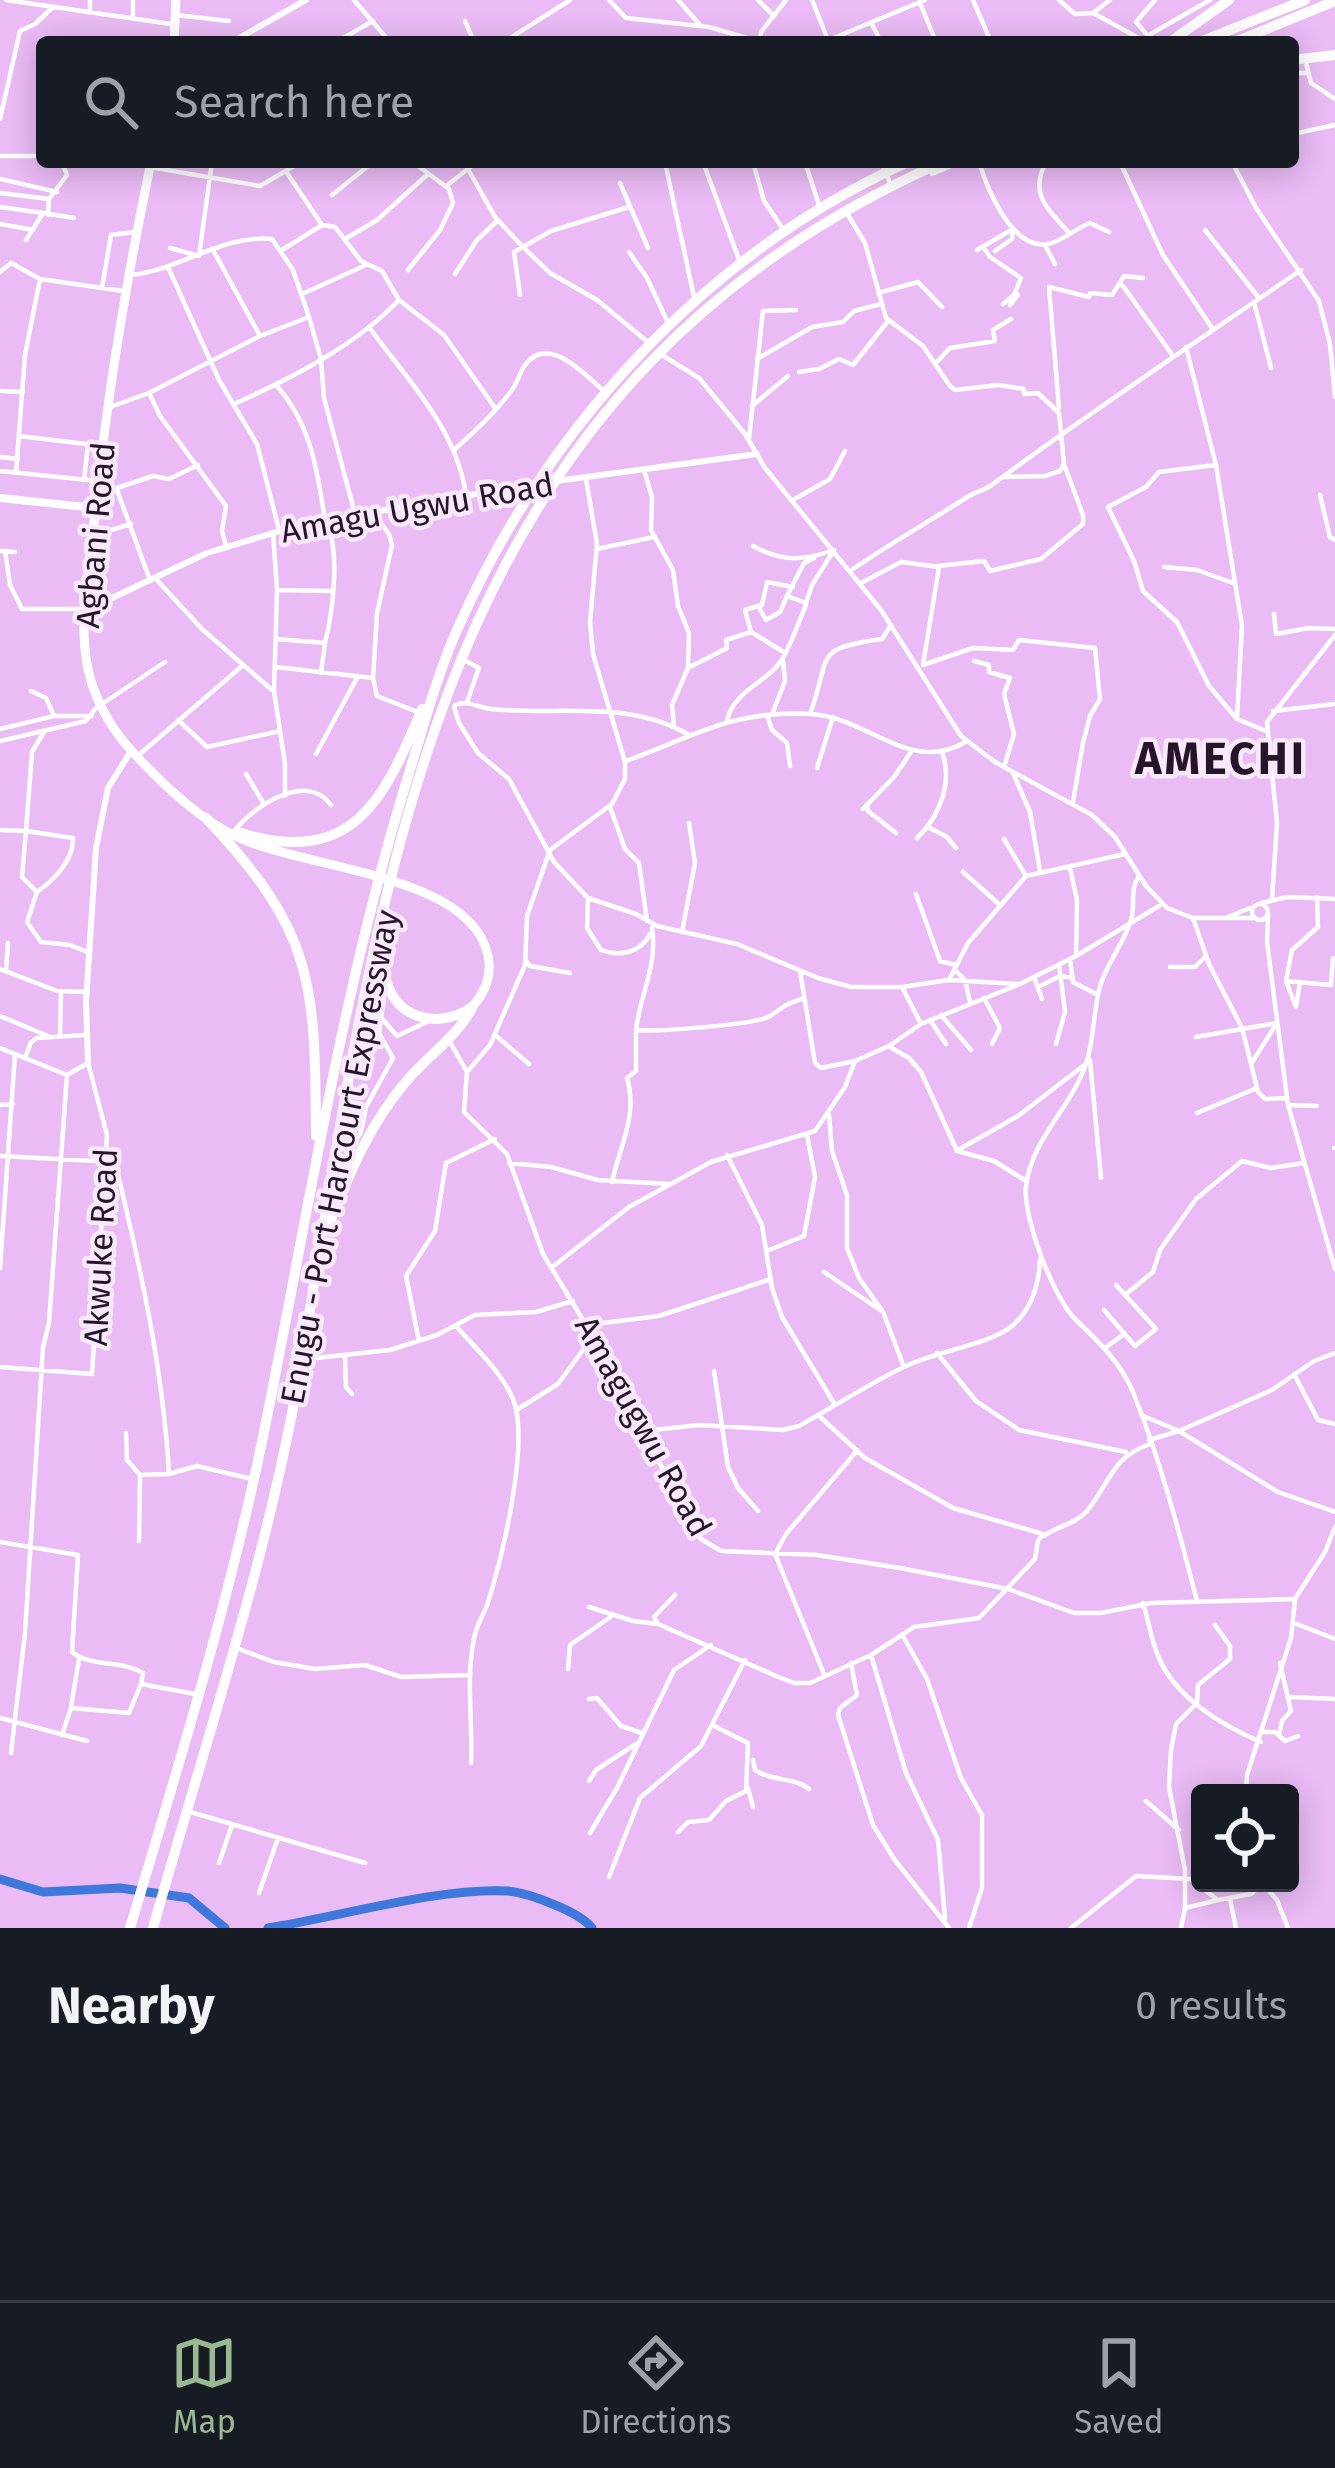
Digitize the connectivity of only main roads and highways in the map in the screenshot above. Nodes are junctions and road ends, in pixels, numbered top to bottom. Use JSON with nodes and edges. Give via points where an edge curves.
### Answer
{"nodes":[{"id":1,"x":174,"y":0,"type":"edge"},
{"id":2,"x":1229,"y":0,"type":"edge"},
{"id":3,"x":1305,"y":0,"type":"edge"},
{"id":4,"x":1335,"y":1,"type":"edge"},
{"id":5,"x":173,"y":36,"type":"edge"},
{"id":6,"x":1178,"y":36,"type":"edge"},
{"id":7,"x":1215,"y":36,"type":"edge"},
{"id":8,"x":1250,"y":36,"type":"edge"},
{"id":9,"x":1335,"y":55,"type":"edge"},
{"id":10,"x":1299,"y":59,"type":"edge"},
{"id":11,"x":153,"y":168,"type":"edge"},
{"id":12,"x":882,"y":168,"type":"edge"},
{"id":13,"x":929,"y":168,"type":"edge"},
{"id":14,"x":126,"y":292,"type":"junction"},
{"id":15,"x":654,"y":348,"type":"junction"},
{"id":16,"x":104,"y":446,"type":"junction"},
{"id":17,"x":0,"y":498,"type":"edge"},
{"id":18,"x":98,"y":509,"type":"junction"},
{"id":19,"x":88,"y":609,"type":"junction"},
{"id":20,"x":437,"y":679,"type":"junction"},
{"id":21,"x":135,"y":751,"type":"junction"},
{"id":22,"x":206,"y":818,"type":"junction"},
{"id":23,"x":242,"y":835,"type":"junction"},
{"id":24,"x":379,"y":934,"type":"junction"},
{"id":25,"x":473,"y":1006,"type":"junction"},
{"id":26,"x":433,"y":1020,"type":"junction"},
{"id":27,"x":449,"y":1040,"type":"junction"},
{"id":28,"x":316,"y":1151,"type":"junction"},
{"id":29,"x":322,"y":1241,"type":"junction"},
{"id":30,"x":130,"y":1928,"type":"edge"},
{"id":31,"x":153,"y":1928,"type":"edge"}],
"edges":[{"from":1,"to":5,"type":"main road"},
{"from":2,"to":6,"type":"highway"},
{"from":3,"to":7,"type":"highway"},
{"from":4,"to":8,"type":"highway"},
{"from":9,"to":10,"type":"highway"},
{"from":11,"to":14,"type":"main road","name":"Agbani Road"},
{"from":12,"to":15,"type":"highway","name":"Enugu - Port Harcourt Expressway","via":[[741,265]]},
{"from":13,"to":15,"type":"highway","name":"Enugu - Port Harcourt Expressway","via":[[748,274]]},
{"from":14,"to":16,"type":"main road","name":"Agbani Road"},
{"from":14,"to":16,"type":"main road","name":"Agbani Road"},
{"from":15,"to":20,"type":"highway","name":"Enugu - Port Harcourt Expressway","via":[[604,391],[532,490]]},
{"from":15,"to":24,"type":"highway","name":"Enugu - Port Harcourt Expressway","via":[[557,474],[503,564],[460,659]]},
{"from":16,"to":18,"type":"main road","name":"Agbani Road"},
{"from":17,"to":18,"type":"main road"},
{"from":18,"to":19,"type":"main road","name":"Agbani Road"},
{"from":18,"to":19,"type":"main road","name":"Agbani Road"},
{"from":19,"to":21,"type":"main road","name":"Agbani Road","via":[[87,661],[103,704]]},
{"from":20,"to":23,"type":"highway","via":[[382,794],[351,827],[293,844]]},
{"from":20,"to":28,"type":"highway","name":"Enugu - Port Harcourt Expressway","via":[[362,944]]},
{"from":21,"to":22,"type":"main road","name":"Agbani Road"},
{"from":21,"to":23,"type":"main road","name":"Agbani Road"},
{"from":22,"to":23,"type":"main road","name":"Agbani Road"},
{"from":22,"to":28,"type":"highway","via":[[268,891],[301,954],[315,1038]]},
{"from":23,"to":25,"type":"main road","name":"Agbani Road","via":[[449,902],[485,946],[489,969]]},
{"from":24,"to":26,"type":"highway","via":[[391,993],[407,1011]]},
{"from":24,"to":29,"type":"highway","name":"Enugu - Port Harcourt Expressway"},
{"from":25,"to":26,"type":"highway"},
{"from":25,"to":27,"type":"highway"},
{"from":26,"to":27,"type":"highway"},
{"from":27,"to":29,"type":"highway","via":[[393,1098],[356,1156]]},
{"from":28,"to":30,"type":"highway","name":"Enugu - Port Harcourt Expressway","via":[[254,1479]]},
{"from":29,"to":31,"type":"highway","name":"Enugu - Port Harcourt Expressway","via":[[260,1549]]}]}
